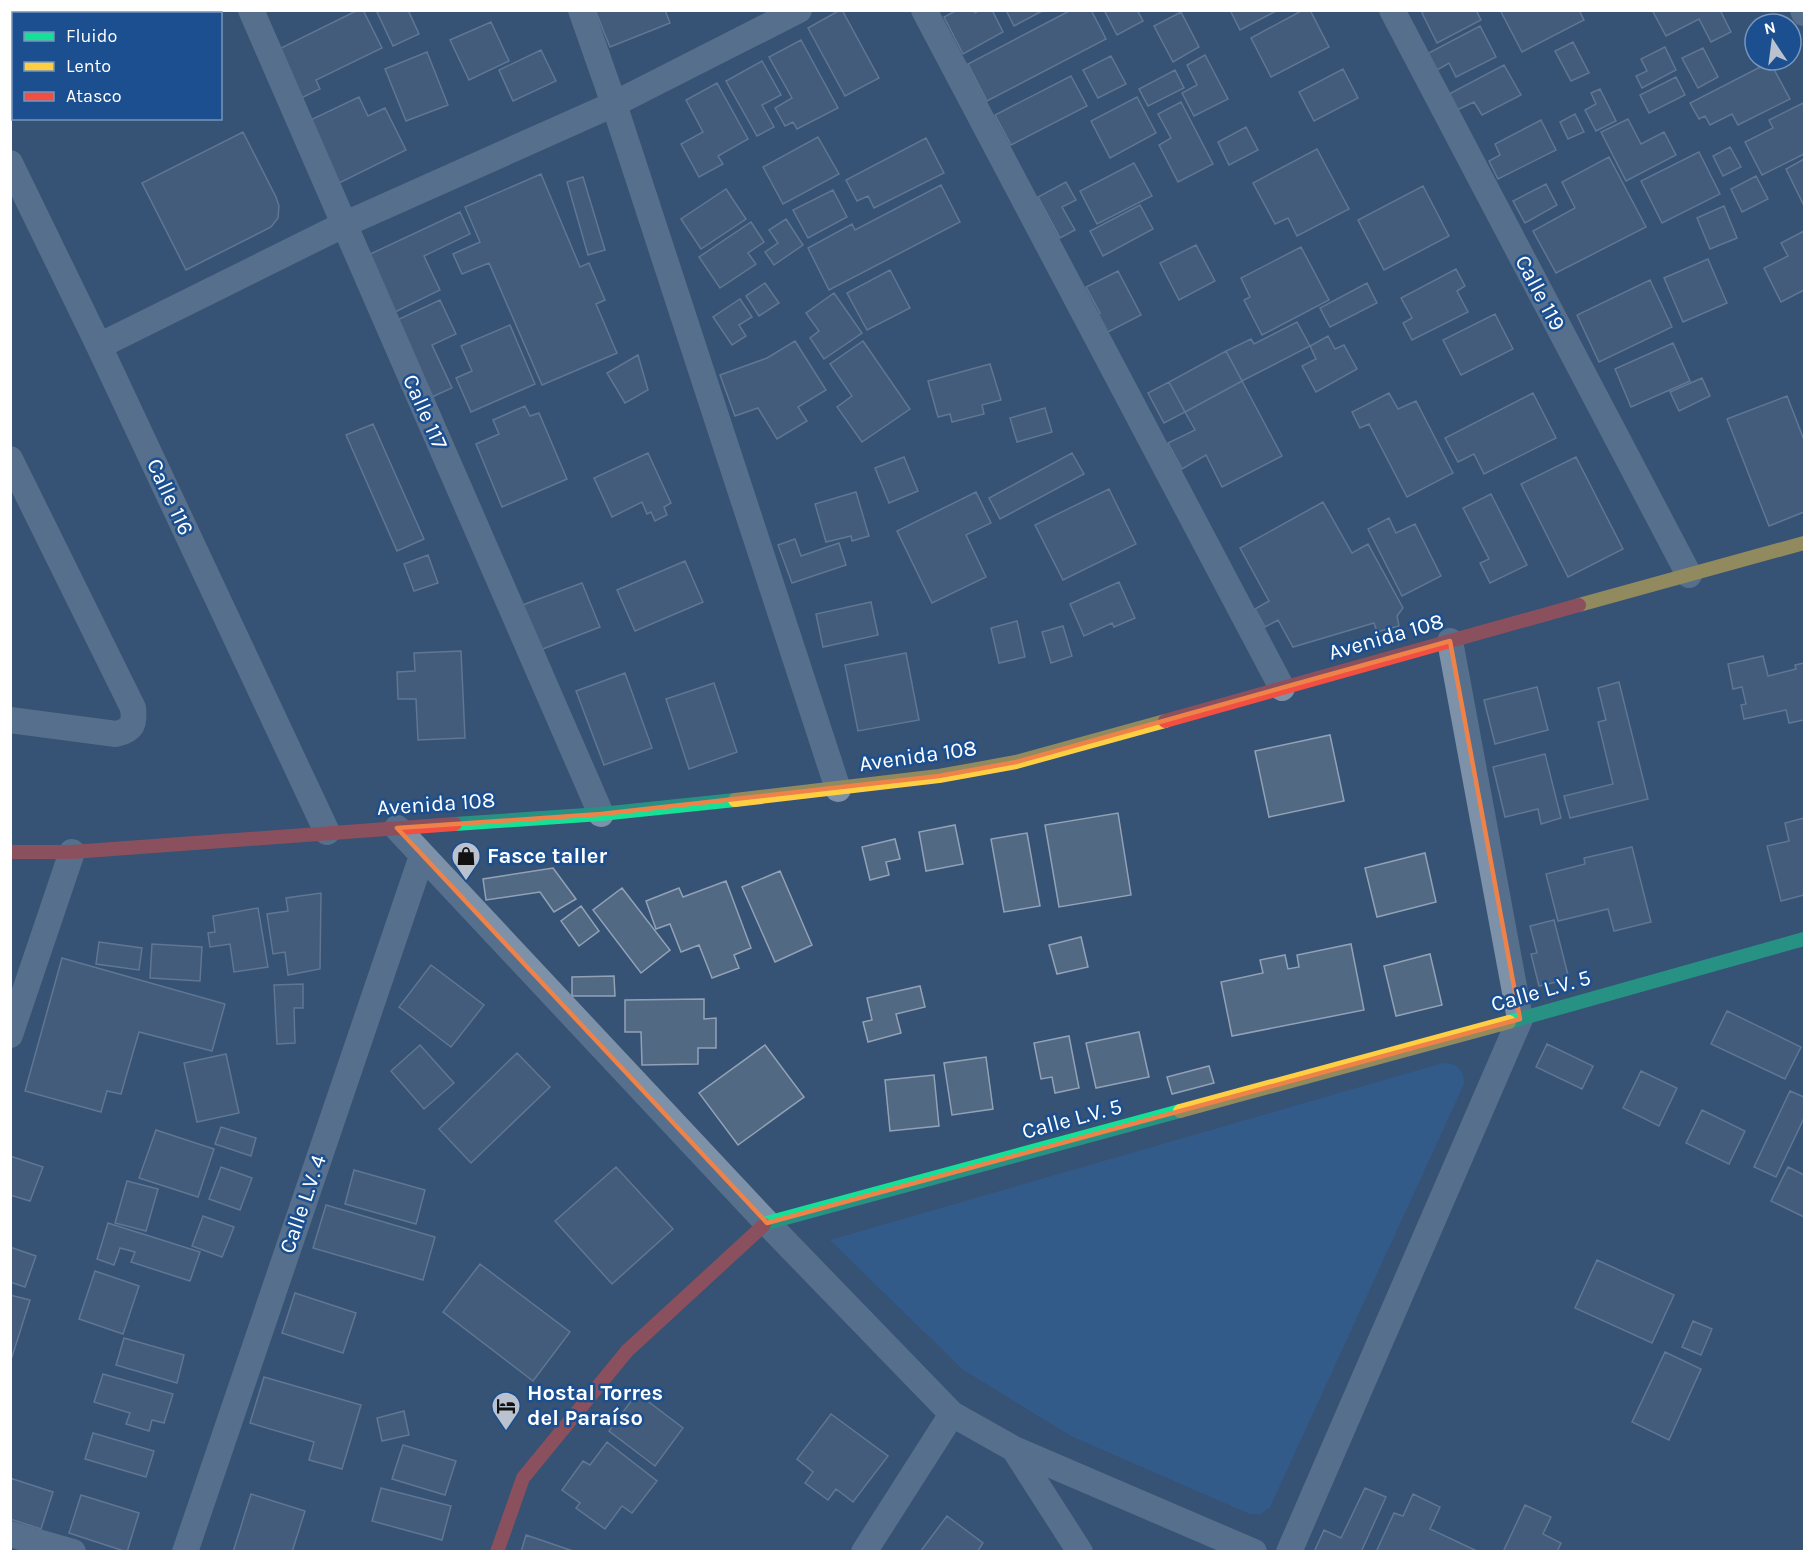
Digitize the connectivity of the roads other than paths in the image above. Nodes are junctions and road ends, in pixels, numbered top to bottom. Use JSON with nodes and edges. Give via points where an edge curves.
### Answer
{"nodes":[{"id":1,"x":251,"y":10,"type":"edge"},
{"id":2,"x":581,"y":10,"type":"edge"},
{"id":3,"x":799,"y":10,"type":"edge"},
{"id":4,"x":924,"y":10,"type":"edge"},
{"id":5,"x":1392,"y":10,"type":"edge"},
{"id":6,"x":614,"y":104,"type":"junction"},
{"id":7,"x":10,"y":163,"type":"edge"},
{"id":8,"x":343,"y":225,"type":"junction"},
{"id":9,"x":99,"y":346,"type":"junction"},
{"id":10,"x":10,"y":459,"type":"edge"},
{"id":11,"x":1804,"y":543,"type":"edge"},
{"id":12,"x":1689,"y":574,"type":"junction"},
{"id":13,"x":1450,"y":641,"type":"junction"},
{"id":14,"x":1282,"y":688,"type":"junction"},
{"id":15,"x":10,"y":720,"type":"edge"},
{"id":16,"x":838,"y":789,"type":"junction"},
{"id":17,"x":601,"y":814,"type":"junction"},
{"id":18,"x":397,"y":828,"type":"junction"},
{"id":19,"x":327,"y":832,"type":"junction"},
{"id":20,"x":10,"y":852,"type":"edge"},
{"id":21,"x":72,"y":852,"type":"junction"},
{"id":22,"x":422,"y":856,"type":"junction"},
{"id":23,"x":1804,"y":939,"type":"edge"},
{"id":24,"x":1520,"y":1019,"type":"junction"},
{"id":25,"x":10,"y":1035,"type":"edge"},
{"id":26,"x":767,"y":1223,"type":"junction"},
{"id":27,"x":952,"y":1414,"type":"junction"},
{"id":28,"x":1014,"y":1449,"type":"junction"},
{"id":29,"x":10,"y":1534,"type":"edge"},
{"id":30,"x":73,"y":1551,"type":"edge"},
{"id":31,"x":184,"y":1551,"type":"edge"},
{"id":32,"x":497,"y":1551,"type":"edge"},
{"id":33,"x":864,"y":1551,"type":"edge"},
{"id":34,"x":1080,"y":1551,"type":"edge"},
{"id":35,"x":1254,"y":1551,"type":"edge"},
{"id":36,"x":1289,"y":1551,"type":"edge"}],
"edges":[{"from":1,"to":8,"type":"street","name":"Calle 117"},
{"from":2,"to":6,"type":"street"},
{"from":3,"to":6,"type":"street"},
{"from":4,"to":14,"type":"street"},
{"from":5,"to":12,"type":"street","name":"Calle 119"},
{"from":6,"to":8,"type":"street"},
{"from":6,"to":16,"type":"street"},
{"from":7,"to":9,"type":"street","name":"Calle 116"},
{"from":8,"to":9,"type":"street"},
{"from":8,"to":17,"type":"street","name":"Calle 117"},
{"from":9,"to":19,"type":"street","name":"Calle 116"},
{"from":10,"to":15,"type":"street","via":[[133,708],[134,718],[126,732],[116,734]]},
{"from":11,"to":12,"type":"street","name":"Avenida 108"},
{"from":12,"to":13,"type":"street","name":"Avenida 108"},
{"from":13,"to":14,"type":"street","name":"Avenida 108"},
{"from":13,"to":24,"type":"street"},
{"from":14,"to":16,"type":"street","name":"Avenida 108","via":[[1016,762]]},
{"from":16,"to":17,"type":"street","name":"Avenida 108"},
{"from":17,"to":18,"type":"street","name":"Avenida 108"},
{"from":18,"to":19,"type":"street","name":"Avenida 108"},
{"from":18,"to":22,"type":"street"},
{"from":19,"to":21,"type":"street","name":"Avenida 108"},
{"from":20,"to":21,"type":"street","name":"Avenida 108"},
{"from":21,"to":25,"type":"street"},
{"from":22,"to":26,"type":"street"},
{"from":22,"to":31,"type":"street","name":"Calle L.V. 4"},
{"from":23,"to":24,"type":"street","name":"Calle L.V. 5"},
{"from":24,"to":26,"type":"street","name":"Calle L.V. 5"},
{"from":24,"to":36,"type":"street"},
{"from":26,"to":27,"type":"street"},
{"from":26,"to":32,"type":"street","name":"Calle L.V. 5","via":[[619,1360],[523,1478]]},
{"from":27,"to":28,"type":"street"},
{"from":27,"to":33,"type":"street"},
{"from":28,"to":34,"type":"street"},
{"from":28,"to":35,"type":"street"},
{"from":29,"to":30,"type":"street"}]}
